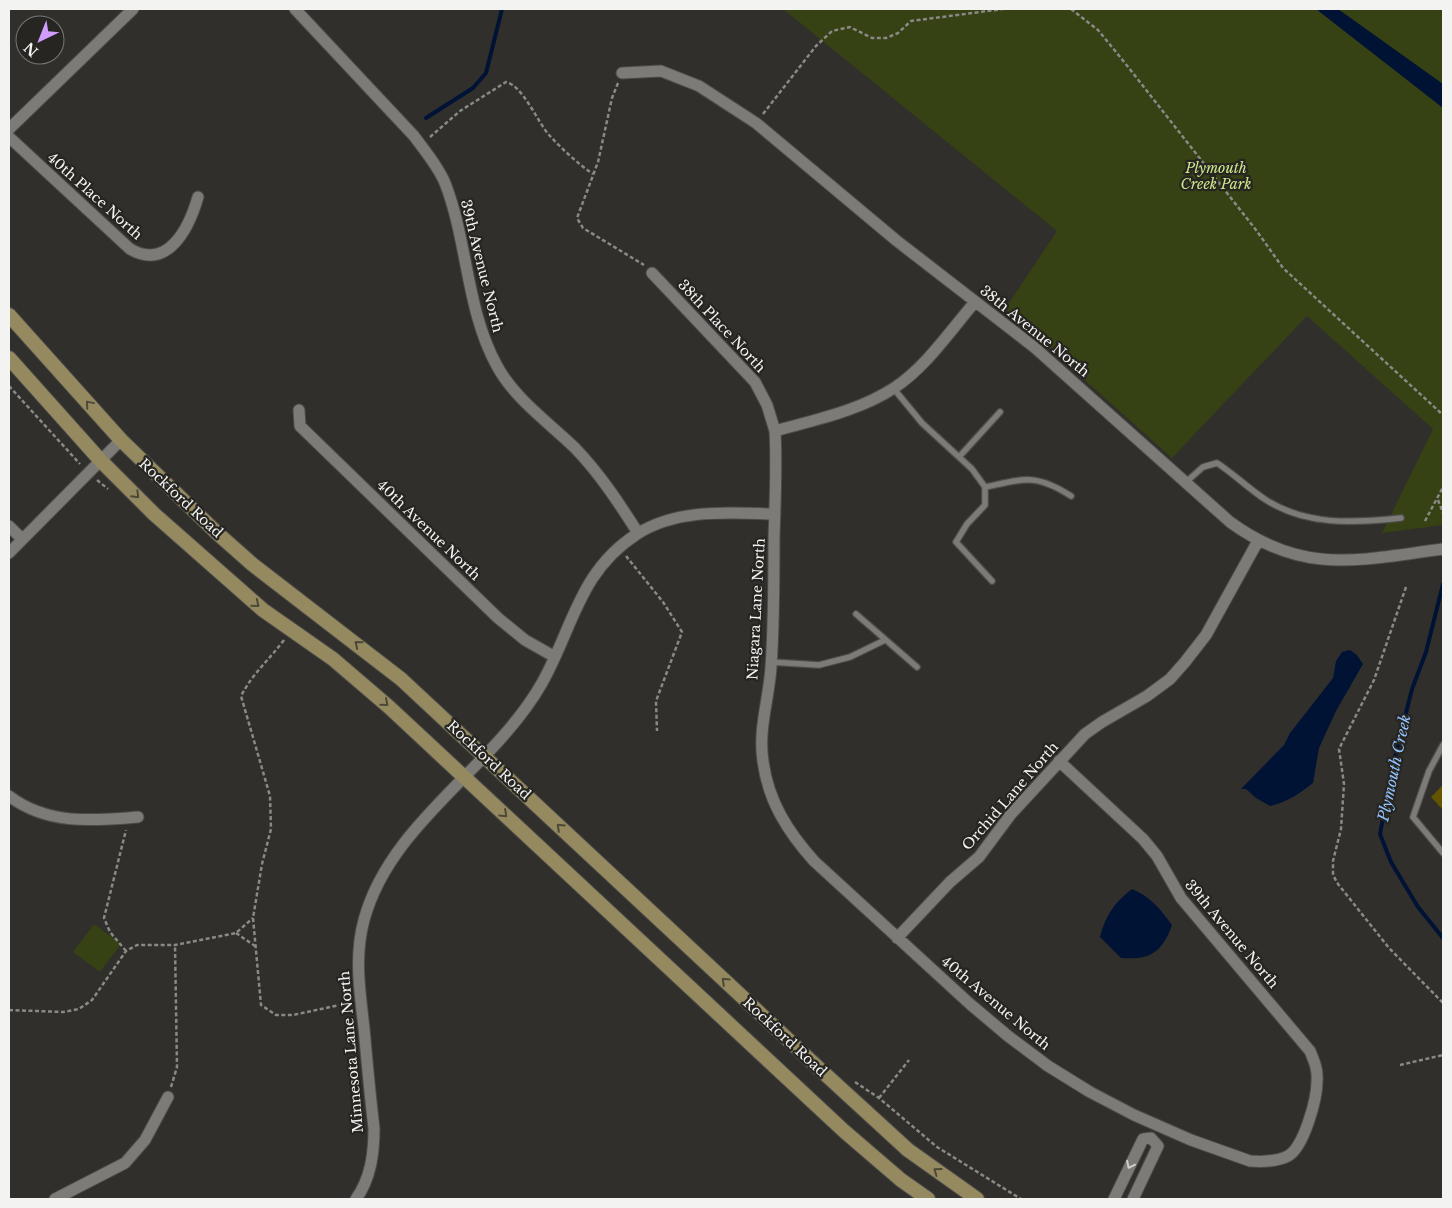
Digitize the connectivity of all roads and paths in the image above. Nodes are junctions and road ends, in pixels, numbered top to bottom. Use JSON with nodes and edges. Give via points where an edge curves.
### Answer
{"nodes":[{"id":1,"x":133,"y":9,"type":"edge"},
{"id":2,"x":295,"y":9,"type":"edge"},
{"id":3,"x":1003,"y":9,"type":"edge"},
{"id":4,"x":1071,"y":9,"type":"edge"},
{"id":5,"x":622,"y":73,"type":"joint"},
{"id":6,"x":756,"y":123,"type":"junction"},
{"id":7,"x":9,"y":129,"type":"edge"},
{"id":8,"x":9,"y":137,"type":"edge"},
{"id":9,"x":421,"y":145,"type":"junction"},
{"id":10,"x":593,"y":174,"type":"junction"},
{"id":11,"x":198,"y":197,"type":"dead end"},
{"id":12,"x":652,"y":273,"type":"joint"},
{"id":13,"x":974,"y":302,"type":"junction"},
{"id":14,"x":9,"y":315,"type":"edge"},
{"id":15,"x":9,"y":358,"type":"edge"},
{"id":16,"x":894,"y":389,"type":"junction"},
{"id":17,"x":299,"y":410,"type":"dead end"},
{"id":18,"x":1000,"y":412,"type":"dead end"},
{"id":19,"x":1443,"y":415,"type":"edge"},
{"id":20,"x":775,"y":432,"type":"junction"},
{"id":21,"x":121,"y":440,"type":"junction"},
{"id":22,"x":959,"y":457,"type":"junction"},
{"id":23,"x":101,"y":460,"type":"junction"},
{"id":24,"x":1186,"y":482,"type":"junction"},
{"id":25,"x":985,"y":487,"type":"junction"},
{"id":26,"x":1443,"y":487,"type":"edge"},
{"id":27,"x":1071,"y":496,"type":"dead end"},
{"id":28,"x":1438,"y":500,"type":"junction"},
{"id":29,"x":1443,"y":513,"type":"edge"},
{"id":30,"x":775,"y":514,"type":"junction"},
{"id":31,"x":1401,"y":518,"type":"dead end"},
{"id":32,"x":1426,"y":521,"type":"dead end"},
{"id":33,"x":9,"y":526,"type":"edge"},
{"id":34,"x":638,"y":534,"type":"junction"},
{"id":35,"x":22,"y":538,"type":"junction"},
{"id":36,"x":1258,"y":541,"type":"junction"},
{"id":37,"x":620,"y":547,"type":"junction"},
{"id":38,"x":1443,"y":549,"type":"edge"},
{"id":39,"x":9,"y":553,"type":"edge"},
{"id":40,"x":992,"y":581,"type":"dead end"},
{"id":41,"x":1406,"y":587,"type":"dead end"},
{"id":42,"x":856,"y":614,"type":"dead end"},
{"id":43,"x":285,"y":638,"type":"dead end"},
{"id":44,"x":885,"y":640,"type":"junction"},
{"id":45,"x":555,"y":657,"type":"junction"},
{"id":46,"x":772,"y":662,"type":"junction"},
{"id":47,"x":917,"y":667,"type":"dead end"},
{"id":48,"x":657,"y":731,"type":"dead end"},
{"id":49,"x":1443,"y":745,"type":"edge"},
{"id":50,"x":486,"y":757,"type":"junction"},
{"id":51,"x":1059,"y":761,"type":"junction"},
{"id":52,"x":465,"y":778,"type":"junction"},
{"id":53,"x":9,"y":796,"type":"edge"},
{"id":54,"x":133,"y":817,"type":"joint"},
{"id":55,"x":1443,"y":852,"type":"edge"},
{"id":56,"x":837,"y":882,"type":"joint"},
{"id":57,"x":252,"y":918,"type":"junction"},
{"id":58,"x":236,"y":933,"type":"junction"},
{"id":59,"x":897,"y":938,"type":"junction"},
{"id":60,"x":175,"y":945,"type":"junction"},
{"id":61,"x":255,"y":946,"type":"junction"},
{"id":62,"x":126,"y":951,"type":"junction"},
{"id":63,"x":361,"y":1001,"type":"junction"},
{"id":64,"x":1443,"y":1003,"type":"edge"},
{"id":65,"x":9,"y":1010,"type":"edge"},
{"id":66,"x":1443,"y":1055,"type":"edge"},
{"id":67,"x":909,"y":1060,"type":"dead end"},
{"id":68,"x":1400,"y":1065,"type":"dead end"},
{"id":69,"x":1315,"y":1096,"type":"joint"},
{"id":70,"x":168,"y":1097,"type":"joint"},
{"id":71,"x":880,"y":1098,"type":"dead end"},
{"id":72,"x":1157,"y":1126,"type":"junction"},
{"id":73,"x":1151,"y":1138,"type":"junction"},
{"id":74,"x":55,"y":1199,"type":"edge"},
{"id":75,"x":356,"y":1199,"type":"edge"},
{"id":76,"x":928,"y":1199,"type":"edge"},
{"id":77,"x":977,"y":1199,"type":"edge"},
{"id":78,"x":1114,"y":1199,"type":"edge"},
{"id":79,"x":1133,"y":1199,"type":"edge"}],
"edges":[{"from":1,"to":7,"type":"street"},
{"from":2,"to":9,"type":"street","name":"39th Avenue North"},
{"from":3,"to":6,"type":"path","via":[[911,21],[898,33],[886,38],[872,38],[850,27],[832,31],[816,46]]},
{"from":4,"to":19,"type":"path","via":[[1098,30],[1283,268]]},
{"from":5,"to":6,"type":"street","name":"38th Avenue North","via":[[661,71],[699,86]]},
{"from":5,"to":10,"type":"path","via":[[612,98]]},
{"from":6,"to":13,"type":"street","name":"38th Avenue North"},
{"from":8,"to":11,"type":"street","name":"40th Place North","via":[[140,255],[160,254],[170,248],[191,219]]},
{"from":9,"to":10,"type":"path","via":[[460,111],[506,82],[512,83],[550,136]]},
{"from":9,"to":34,"type":"street","name":"39th Avenue North","via":[[444,182],[453,208],[478,318],[497,367],[530,408],[575,448],[600,476]]},
{"from":10,"to":12,"type":"path","via":[[577,218],[580,224],[638,260]]},
{"from":12,"to":20,"type":"street","name":"38th Place North","via":[[755,382],[767,405]]},
{"from":13,"to":16,"type":"street","via":[[918,368]]},
{"from":13,"to":24,"type":"street","name":"38th Avenue North","via":[[1034,347]]},
{"from":21,"to":14,"type":"main road","name":"Rockford Road","one_way":true},
{"from":15,"to":23,"type":"main road","name":"Rockford Road"},
{"from":16,"to":20,"type":"street","via":[[850,408]]},
{"from":16,"to":22,"type":"lane","via":[[922,423]]},
{"from":17,"to":45,"type":"street","name":"40th Avenue North","via":[[300,426],[498,618]]},
{"from":18,"to":22,"type":"lane"},
{"from":20,"to":30,"type":"street","name":"Niagara Lane North"},
{"from":21,"to":23,"type":"street"},
{"from":50,"to":21,"type":"main road","name":"Rockford Road","one_way":true,"via":[[401,679],[252,564]]},
{"from":22,"to":25,"type":"lane"},
{"from":23,"to":35,"type":"street"},
{"from":23,"to":52,"type":"main road","name":"Rockford Road","one_way":true,"via":[[205,561],[263,610],[333,659]]},
{"from":24,"to":31,"type":"lane","via":[[1203,467],[1217,463],[1267,501],[1313,519],[1342,522]]},
{"from":24,"to":36,"type":"street","name":"38th Avenue North","via":[[1230,522]]},
{"from":25,"to":27,"type":"lane","via":[[1030,478]]},
{"from":25,"to":40,"type":"lane","via":[[985,505],[956,542]]},
{"from":26,"to":28,"type":"path"},
{"from":28,"to":29,"type":"path"},
{"from":28,"to":32,"type":"path"},
{"from":30,"to":34,"type":"street","name":"Minnesota Lane North","via":[[689,515]]},
{"from":30,"to":46,"type":"street","name":"Niagara Lane North"},
{"from":33,"to":35,"type":"street"},
{"from":34,"to":37,"type":"street","name":"Minnesota Lane North"},
{"from":35,"to":39,"type":"street"},
{"from":36,"to":38,"type":"street","name":"38th Avenue North","via":[[1300,557],[1326,561],[1353,561]]},
{"from":36,"to":51,"type":"street","name":"Orchid Lane North","via":[[1206,635],[1170,679],[1085,734]]},
{"from":37,"to":45,"type":"street","name":"Minnesota Lane North","via":[[591,578],[576,604]]},
{"from":37,"to":48,"type":"path","via":[[682,632],[656,700]]},
{"from":41,"to":64,"type":"path","via":[[1374,680],[1339,749],[1344,784],[1333,874],[1389,948]]},
{"from":42,"to":44,"type":"lane"},
{"from":43,"to":57,"type":"path","via":[[251,676],[241,696],[270,796],[271,829]]},
{"from":44,"to":46,"type":"lane","via":[[850,657],[819,665]]},
{"from":44,"to":47,"type":"lane"},
{"from":45,"to":50,"type":"street","name":"Minnesota Lane North","via":[[521,715]]},
{"from":46,"to":56,"type":"street","name":"Niagara Lane North","via":[[761,734],[769,790],[794,840]]},
{"from":49,"to":55,"type":"lane","via":[[1429,772],[1413,817]]},
{"from":50,"to":52,"type":"street","name":"Minnesota Lane North"},
{"from":77,"to":50,"type":"main road","name":"Rockford Road","one_way":true,"via":[[901,1143]]},
{"from":51,"to":59,"type":"street","name":"Orchid Lane North","via":[[1011,814],[979,857],[950,882]]},
{"from":51,"to":69,"type":"street","name":"39th Avenue North","via":[[1143,839],[1157,856],[1173,888],[1310,1051],[1316,1065]]},
{"from":52,"to":63,"type":"street","name":"Minnesota Lane North","via":[[410,835],[373,890],[363,922],[358,956]]},
{"from":52,"to":76,"type":"main road","name":"Rockford Road","one_way":true,"via":[[844,1131]]},
{"from":53,"to":54,"type":"street","via":[[42,814],[70,820]]},
{"from":54,"to":62,"type":"path","via":[[108,895],[104,918],[110,932]]},
{"from":56,"to":59,"type":"street","name":"40th Avenue North"},
{"from":57,"to":58,"type":"path"},
{"from":57,"to":61,"type":"path"},
{"from":58,"to":60,"type":"path"},
{"from":58,"to":61,"type":"path"},
{"from":59,"to":72,"type":"street","name":"40th Avenue North","via":[[1008,1036],[1048,1066],[1090,1092]]},
{"from":60,"to":62,"type":"path","via":[[137,945]]},
{"from":60,"to":70,"type":"path","via":[[177,1067]]},
{"from":61,"to":63,"type":"path","via":[[261,1005],[276,1015],[293,1015]]},
{"from":62,"to":65,"type":"path","via":[[92,1000],[79,1009],[63,1012]]},
{"from":63,"to":75,"type":"street","name":"Minnesota Lane North","via":[[374,1151],[369,1174]]},
{"from":66,"to":68,"type":"path"},
{"from":67,"to":71,"type":"path"},
{"from":69,"to":72,"type":"street","name":"40th Avenue North","via":[[1300,1142],[1289,1155],[1276,1160],[1250,1161]]},
{"from":70,"to":74,"type":"street","via":[[145,1140],[124,1162]]},
{"from":72,"to":73,"type":"street"},
{"from":73,"to":78,"type":"street","one_way":true,"via":[[1143,1139]]},
{"from":73,"to":79,"type":"street","via":[[1158,1146]]}]}
